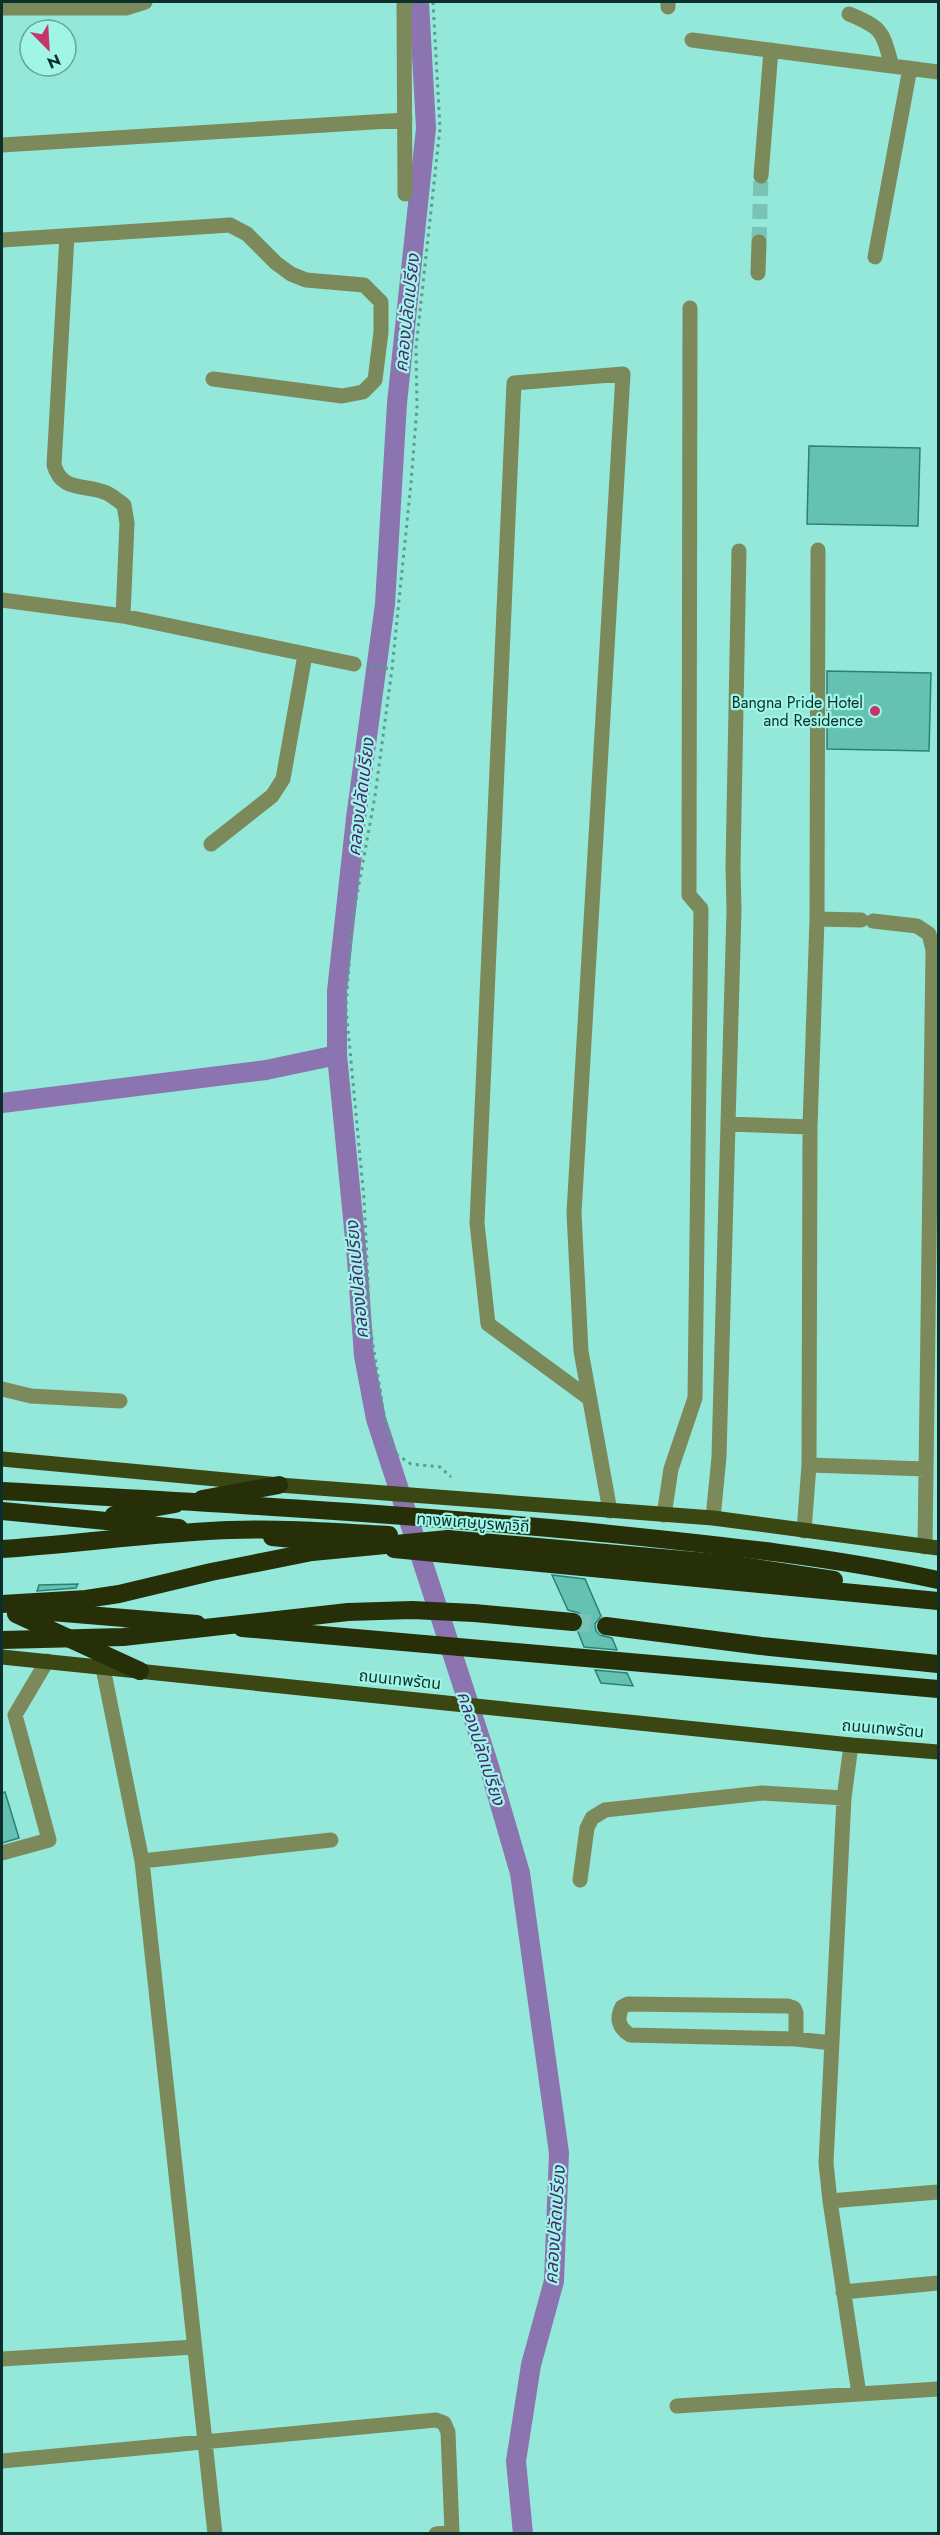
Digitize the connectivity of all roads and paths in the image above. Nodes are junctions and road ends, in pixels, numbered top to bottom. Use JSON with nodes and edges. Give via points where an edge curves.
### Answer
{"nodes":[{"id":1,"x":145,"y":2,"type":"edge"},
{"id":2,"x":404,"y":2,"type":"edge"},
{"id":3,"x":433,"y":2,"type":"edge"},
{"id":4,"x":2,"y":8,"type":"edge"},
{"id":5,"x":849,"y":14,"type":"dead end"},
{"id":6,"x":692,"y":40,"type":"dead end"},
{"id":7,"x":771,"y":50,"type":"junction"},
{"id":8,"x":892,"y":66,"type":"junction"},
{"id":9,"x":910,"y":68,"type":"junction"},
{"id":10,"x":939,"y":72,"type":"edge"},
{"id":11,"x":405,"y":120,"type":"junction"},
{"id":12,"x":2,"y":145,"type":"edge"},
{"id":13,"x":761,"y":176,"type":"tunnel mouth"},
{"id":14,"x":405,"y":194,"type":"dead end"},
{"id":15,"x":67,"y":236,"type":"junction"},
{"id":16,"x":2,"y":240,"type":"edge"},
{"id":17,"x":759,"y":242,"type":"tunnel mouth"},
{"id":18,"x":875,"y":257,"type":"dead end"},
{"id":19,"x":758,"y":273,"type":"dead end"},
{"id":20,"x":690,"y":308,"type":"dead end"},
{"id":21,"x":213,"y":380,"type":"dead end"},
{"id":22,"x":818,"y":550,"type":"dead end"},
{"id":23,"x":739,"y":551,"type":"dead end"},
{"id":24,"x":2,"y":600,"type":"edge"},
{"id":25,"x":123,"y":616,"type":"junction"},
{"id":26,"x":305,"y":655,"type":"junction"},
{"id":27,"x":354,"y":664,"type":"dead end"},
{"id":28,"x":380,"y":668,"type":"dead end"},
{"id":29,"x":392,"y":669,"type":"junction"},
{"id":30,"x":211,"y":844,"type":"dead end"},
{"id":31,"x":818,"y":919,"type":"junction"},
{"id":32,"x":728,"y":1124,"type":"junction"},
{"id":33,"x":810,"y":1127,"type":"junction"},
{"id":34,"x":2,"y":1389,"type":"edge"},
{"id":35,"x":590,"y":1399,"type":"junction"},
{"id":36,"x":120,"y":1401,"type":"dead end"},
{"id":37,"x":2,"y":1458,"type":"edge"},
{"id":38,"x":809,"y":1465,"type":"junction"},
{"id":39,"x":926,"y":1469,"type":"junction"},
{"id":40,"x":451,"y":1477,"type":"dead end"},
{"id":41,"x":279,"y":1485,"type":"junction"},
{"id":42,"x":2,"y":1491,"type":"edge"},
{"id":43,"x":610,"y":1510,"type":"junction"},
{"id":44,"x":2,"y":1511,"type":"edge"},
{"id":45,"x":664,"y":1515,"type":"junction"},
{"id":46,"x":713,"y":1518,"type":"junction"},
{"id":47,"x":91,"y":1520,"type":"junction"},
{"id":48,"x":804,"y":1531,"type":"junction"},
{"id":49,"x":443,"y":1546,"type":"junction"},
{"id":50,"x":932,"y":1548,"type":"edge"},
{"id":51,"x":2,"y":1550,"type":"edge"},
{"id":52,"x":939,"y":1580,"type":"edge"},
{"id":53,"x":939,"y":1599,"type":"edge"},
{"id":54,"x":2,"y":1606,"type":"edge"},
{"id":55,"x":573,"y":1622,"type":"tunnel mouth"},
{"id":56,"x":606,"y":1626,"type":"tunnel mouth"},
{"id":57,"x":2,"y":1641,"type":"edge"},
{"id":58,"x":2,"y":1657,"type":"edge"},
{"id":59,"x":46,"y":1661,"type":"junction"},
{"id":60,"x":939,"y":1664,"type":"edge"},
{"id":61,"x":103,"y":1668,"type":"junction"},
{"id":62,"x":140,"y":1671,"type":"junction"},
{"id":63,"x":939,"y":1689,"type":"edge"},
{"id":64,"x":8,"y":1716,"type":"edge"},
{"id":65,"x":851,"y":1745,"type":"junction"},
{"id":66,"x":939,"y":1752,"type":"edge"},
{"id":67,"x":844,"y":1798,"type":"junction"},
{"id":68,"x":331,"y":1840,"type":"dead end"},
{"id":69,"x":2,"y":1853,"type":"edge"},
{"id":70,"x":142,"y":1861,"type":"junction"},
{"id":71,"x":580,"y":1880,"type":"dead end"},
{"id":72,"x":796,"y":2039,"type":"junction"},
{"id":73,"x":832,"y":2043,"type":"junction"},
{"id":74,"x":939,"y":2192,"type":"edge"},
{"id":75,"x":830,"y":2201,"type":"junction"},
{"id":76,"x":939,"y":2283,"type":"edge"},
{"id":77,"x":843,"y":2292,"type":"junction"},
{"id":78,"x":194,"y":2347,"type":"junction"},
{"id":79,"x":2,"y":2359,"type":"edge"},
{"id":80,"x":939,"y":2389,"type":"edge"},
{"id":81,"x":859,"y":2394,"type":"junction"},
{"id":82,"x":677,"y":2406,"type":"dead end"},
{"id":83,"x":204,"y":2444,"type":"junction"},
{"id":84,"x":2,"y":2461,"type":"edge"},
{"id":85,"x":452,"y":2533,"type":"edge"},
{"id":86,"x":215,"y":2534,"type":"edge"},
{"id":87,"x":436,"y":2534,"type":"edge"}],
"edges":[{"from":1,"to":4,"type":"street","via":[[126,8]]},
{"from":2,"to":11,"type":"street"},
{"from":3,"to":29,"type":"path","via":[[440,128],[419,313],[416,418]]},
{"from":5,"to":8,"type":"street","via":[[874,24],[880,31]]},
{"from":6,"to":7,"type":"street"},
{"from":7,"to":8,"type":"street"},
{"from":7,"to":13,"type":"street"},
{"from":8,"to":9,"type":"street"},
{"from":9,"to":10,"type":"street"},
{"from":9,"to":18,"type":"street"},
{"from":11,"to":12,"type":"street"},
{"from":11,"to":14,"type":"street"},
{"from":15,"to":16,"type":"street"},
{"from":15,"to":21,"type":"street","via":[[230,225],[247,234],[291,274],[306,280],[364,285],[381,302],[375,380],[363,392],[342,396]]},
{"from":15,"to":25,"type":"street","via":[[54,465],[64,483],[106,492],[124,506],[127,523]]},
{"from":17,"to":19,"type":"street"},
{"from":20,"to":45,"type":"street","via":[[689,895],[701,909],[695,1398],[671,1469]]},
{"from":22,"to":31,"type":"street"},
{"from":23,"to":32,"type":"street"},
{"from":24,"to":25,"type":"street"},
{"from":25,"to":26,"type":"street"},
{"from":26,"to":27,"type":"street"},
{"from":26,"to":30,"type":"street","via":[[283,779],[272,796]]},
{"from":28,"to":29,"type":"path"},
{"from":29,"to":40,"type":"path","via":[[352,923],[346,1008],[364,1200],[370,1326],[384,1414],[396,1454],[411,1464],[440,1467]]},
{"from":31,"to":33,"type":"street"},
{"from":31,"to":39,"type":"street","via":[[917,926],[929,934],[933,950]]},
{"from":32,"to":33,"type":"street"},
{"from":32,"to":46,"type":"street","via":[[719,1457]]},
{"from":33,"to":38,"type":"street"},
{"from":34,"to":36,"type":"street","via":[[31,1396]]},
{"from":35,"to":35,"type":"street","via":[[581,1351],[574,1213],[623,374],[514,383],[477,1223],[488,1324]]},
{"from":35,"to":43,"type":"street"},
{"from":37,"to":41,"type":"main road"},
{"from":38,"to":39,"type":"street"},
{"from":38,"to":48,"type":"street"},
{"from":39,"to":50,"type":"street"},
{"from":41,"to":43,"type":"main road"},
{"from":41,"to":47,"type":"highway"},
{"from":42,"to":52,"type":"highway","bridge":true,"via":[[462,1520],[732,1546]]},
{"from":43,"to":45,"type":"main road"},
{"from":44,"to":47,"type":"highway"},
{"from":45,"to":46,"type":"main road"},
{"from":46,"to":48,"type":"main road"},
{"from":47,"to":49,"type":"highway","bridge":true,"via":[[376,1547]]},
{"from":48,"to":50,"type":"main road"},
{"from":49,"to":51,"type":"highway","name":"ทางพิเศษบูรพาวิถี","bridge":true,"via":[[289,1530],[232,1530]]},
{"from":49,"to":53,"type":"highway","name":"ทางพิเศษบูรพาวิถี","via":[[729,1564]]},
{"from":49,"to":54,"type":"highway","bridge":true,"via":[[312,1552],[119,1594]]},
{"from":54,"to":62,"type":"highway"},
{"from":54,"to":63,"type":"highway"},
{"from":55,"to":57,"type":"highway","bridge":true,"via":[[474,1613],[348,1612],[123,1637]]},
{"from":56,"to":60,"type":"highway"},
{"from":58,"to":59,"type":"main road","name":"ถนนเทพรัตน"},
{"from":59,"to":61,"type":"main road","name":"ถนนเทพรัตน"},
{"from":59,"to":64,"type":"street"},
{"from":61,"to":62,"type":"main road","name":"ถนนเทพรัตน"},
{"from":61,"to":70,"type":"street"},
{"from":62,"to":65,"type":"main road","name":"ถนนเทพรัตน"},
{"from":64,"to":69,"type":"street","via":[[50,1840]]},
{"from":65,"to":66,"type":"main road","name":"ถนนเทพรัตน"},
{"from":65,"to":67,"type":"street"},
{"from":67,"to":71,"type":"street","via":[[762,1793],[605,1810],[592,1818],[586,1828]]},
{"from":67,"to":73,"type":"street"},
{"from":68,"to":70,"type":"street"},
{"from":70,"to":78,"type":"street"},
{"from":72,"to":72,"type":"street","via":[[796,2013],[788,2006],[628,2004],[619,2013],[622,2030],[630,2036]]},
{"from":72,"to":73,"type":"street"},
{"from":73,"to":75,"type":"street","via":[[826,2163]]},
{"from":74,"to":75,"type":"street"},
{"from":75,"to":77,"type":"street"},
{"from":76,"to":77,"type":"street"},
{"from":77,"to":81,"type":"street"},
{"from":78,"to":79,"type":"street"},
{"from":78,"to":83,"type":"street"},
{"from":80,"to":81,"type":"street"},
{"from":81,"to":82,"type":"street"},
{"from":83,"to":84,"type":"street"},
{"from":83,"to":85,"type":"street","via":[[436,2420],[444,2423],[448,2432]]},
{"from":83,"to":86,"type":"street"},
{"from":85,"to":87,"type":"street"}]}
